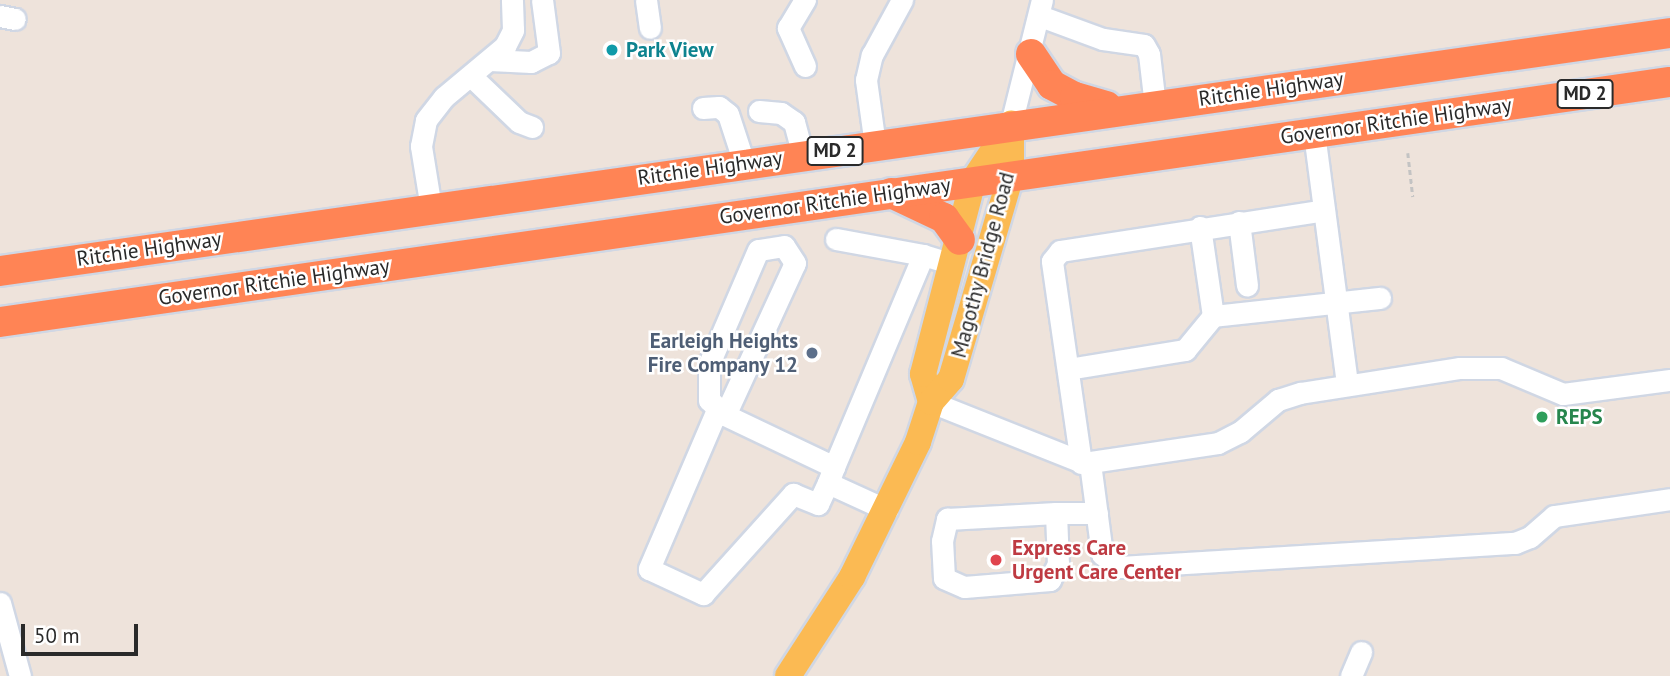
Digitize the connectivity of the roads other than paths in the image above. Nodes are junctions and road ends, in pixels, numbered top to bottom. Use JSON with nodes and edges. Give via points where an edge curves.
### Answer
{"nodes":[{"id":1,"x":512,"y":0,"type":"edge"},
{"id":2,"x":542,"y":0,"type":"edge"},
{"id":3,"x":646,"y":0,"type":"edge"},
{"id":4,"x":805,"y":0,"type":"edge"},
{"id":5,"x":902,"y":0,"type":"edge"},
{"id":6,"x":1041,"y":8,"type":"edge"},
{"id":7,"x":650,"y":29,"type":"dead end"},
{"id":8,"x":1670,"y":33,"type":"edge"},
{"id":9,"x":1031,"y":54,"type":"junction"},
{"id":10,"x":490,"y":60,"type":"junction"},
{"id":11,"x":805,"y":66,"type":"dead end"},
{"id":12,"x":471,"y":76,"type":"junction"},
{"id":13,"x":1670,"y":82,"type":"edge"},
{"id":14,"x":1155,"y":105,"type":"junction"},
{"id":15,"x":703,"y":108,"type":"dead end"},
{"id":16,"x":1121,"y":109,"type":"junction"},
{"id":17,"x":760,"y":111,"type":"dead end"},
{"id":18,"x":1011,"y":124,"type":"junction"},
{"id":19,"x":532,"y":127,"type":"dead end"},
{"id":20,"x":1314,"y":133,"type":"junction"},
{"id":21,"x":875,"y":145,"type":"junction"},
{"id":22,"x":803,"y":155,"type":"junction"},
{"id":23,"x":744,"y":163,"type":"junction"},
{"id":24,"x":1011,"y":176,"type":"junction"},
{"id":25,"x":973,"y":181,"type":"junction"},
{"id":26,"x":891,"y":193,"type":"junction"},
{"id":27,"x":431,"y":208,"type":"junction"},
{"id":28,"x":781,"y":209,"type":"junction"},
{"id":29,"x":1324,"y":210,"type":"junction"},
{"id":30,"x":1239,"y":222,"type":"junction"},
{"id":31,"x":1200,"y":227,"type":"junction"},
{"id":32,"x":836,"y":239,"type":"dead end"},
{"id":33,"x":784,"y":246,"type":"junction"},
{"id":34,"x":956,"y":252,"type":"junction"},
{"id":35,"x":923,"y":255,"type":"junction"},
{"id":36,"x":0,"y":271,"type":"edge"},
{"id":37,"x":1380,"y":298,"type":"dead end"},
{"id":38,"x":1249,"y":301,"type":"junction"},
{"id":39,"x":1336,"y":303,"type":"junction"},
{"id":40,"x":1213,"y":316,"type":"junction"},
{"id":41,"x":0,"y":322,"type":"edge"},
{"id":42,"x":1068,"y":369,"type":"junction"},
{"id":43,"x":1670,"y":380,"type":"edge"},
{"id":44,"x":1347,"y":385,"type":"junction"},
{"id":45,"x":931,"y":402,"type":"junction"},
{"id":46,"x":721,"y":413,"type":"junction"},
{"id":47,"x":1086,"y":463,"type":"junction"},
{"id":48,"x":831,"y":475,"type":"junction"},
{"id":49,"x":1670,"y":499,"type":"edge"},
{"id":50,"x":887,"y":510,"type":"junction"},
{"id":51,"x":1056,"y":513,"type":"junction"},
{"id":52,"x":1097,"y":513,"type":"junction"},
{"id":53,"x":0,"y":603,"type":"edge"},
{"id":54,"x":1361,"y":652,"type":"dead end"},
{"id":55,"x":20,"y":676,"type":"edge"},
{"id":56,"x":788,"y":676,"type":"edge"},
{"id":57,"x":1351,"y":676,"type":"edge"}],
"edges":[{"from":1,"to":10,"type":"street","via":[[513,30]]},
{"from":2,"to":10,"type":"street","via":[[549,53],[531,62]]},
{"from":3,"to":7,"type":"street"},
{"from":4,"to":11,"type":"street","via":[[788,28]]},
{"from":5,"to":21,"type":"street","via":[[872,55],[866,80]]},
{"from":6,"to":9,"type":"street"},
{"from":6,"to":14,"type":"street","via":[[1102,39],[1144,45]]},
{"from":8,"to":14,"type":"highway","name":"Ritchie Highway","number":"MD 2"},
{"from":9,"to":16,"type":"highway","via":[[1052,85],[1075,97]]},
{"from":9,"to":18,"type":"street"},
{"from":10,"to":12,"type":"street"},
{"from":12,"to":19,"type":"street","via":[[519,122]]},
{"from":12,"to":27,"type":"street","via":[[426,120],[421,146]]},
{"from":13,"to":20,"type":"highway","name":"Governor Ritchie Highway","number":"MD 2"},
{"from":14,"to":16,"type":"highway","name":"Ritchie Highway","number":"MD 2"},
{"from":15,"to":23,"type":"street","via":[[719,107],[727,114]]},
{"from":16,"to":18,"type":"highway","name":"Ritchie Highway","number":"MD 2"},
{"from":17,"to":22,"type":"street","via":[[781,113],[794,122]]},
{"from":18,"to":21,"type":"highway","name":"Ritchie Highway","number":"MD 2"},
{"from":18,"to":24,"type":"main road","name":"Magothy Bridge Road"},
{"from":18,"to":25,"type":"main road","name":"Magothy Bridge Road"},
{"from":20,"to":24,"type":"highway","name":"Governor Ritchie Highway","number":"MD 2"},
{"from":20,"to":29,"type":"street"},
{"from":21,"to":22,"type":"highway","name":"Ritchie Highway","number":"MD 2"},
{"from":22,"to":23,"type":"highway","name":"Ritchie Highway","number":"MD 2"},
{"from":23,"to":27,"type":"highway","name":"Ritchie Highway","number":"MD 2"},
{"from":24,"to":25,"type":"highway","name":"Governor Ritchie Highway","number":"MD 2"},
{"from":24,"to":45,"type":"main road","name":"Magothy Bridge Road","via":[[951,379]]},
{"from":25,"to":26,"type":"highway","name":"Governor Ritchie Highway","number":"MD 2"},
{"from":25,"to":34,"type":"main road","name":"Magothy Bridge Road"},
{"from":26,"to":28,"type":"highway","name":"Governor Ritchie Highway","number":"MD 2"},
{"from":26,"to":34,"type":"highway","via":[[944,218]]},
{"from":27,"to":36,"type":"highway","name":"Ritchie Highway","number":"MD 2"},
{"from":28,"to":33,"type":"street"},
{"from":28,"to":41,"type":"highway","name":"Governor Ritchie Highway","number":"MD 2"},
{"from":29,"to":30,"type":"street"},
{"from":29,"to":39,"type":"street"},
{"from":30,"to":31,"type":"street"},
{"from":30,"to":38,"type":"street"},
{"from":31,"to":40,"type":"street"},
{"from":31,"to":42,"type":"street","via":[[1060,251],[1052,261]]},
{"from":32,"to":35,"type":"street"},
{"from":33,"to":46,"type":"street","via":[[795,263]]},
{"from":33,"to":46,"type":"street","via":[[758,250],[709,364],[709,400]]},
{"from":34,"to":35,"type":"street"},
{"from":34,"to":45,"type":"main road","name":"Magothy Bridge Road","via":[[923,374]]},
{"from":35,"to":48,"type":"street"},
{"from":37,"to":39,"type":"street"},
{"from":38,"to":39,"type":"street"},
{"from":38,"to":40,"type":"street"},
{"from":39,"to":44,"type":"street"},
{"from":40,"to":42,"type":"street","via":[[1185,350]]},
{"from":42,"to":47,"type":"street"},
{"from":43,"to":44,"type":"street","via":[[1563,394],[1488,366]]},
{"from":44,"to":47,"type":"street","via":[[1279,400],[1219,443]]},
{"from":45,"to":47,"type":"street"},
{"from":45,"to":50,"type":"main road","name":"Magothy Bridge Road"},
{"from":46,"to":48,"type":"street"},
{"from":46,"to":48,"type":"street","via":[[649,569],[703,594],[793,494],[818,505]]},
{"from":47,"to":52,"type":"street"},
{"from":48,"to":50,"type":"street"},
{"from":49,"to":52,"type":"street","via":[[1555,516],[1515,543],[1120,567],[1102,554]]},
{"from":50,"to":56,"type":"main road","name":"Magothy Bridge Road","via":[[834,608]]},
{"from":51,"to":51,"type":"street","via":[[1058,564],[1049,580],[964,587],[944,578],[942,541],[947,519]]},
{"from":51,"to":52,"type":"street"},
{"from":53,"to":55,"type":"street"},
{"from":54,"to":57,"type":"street"}]}
